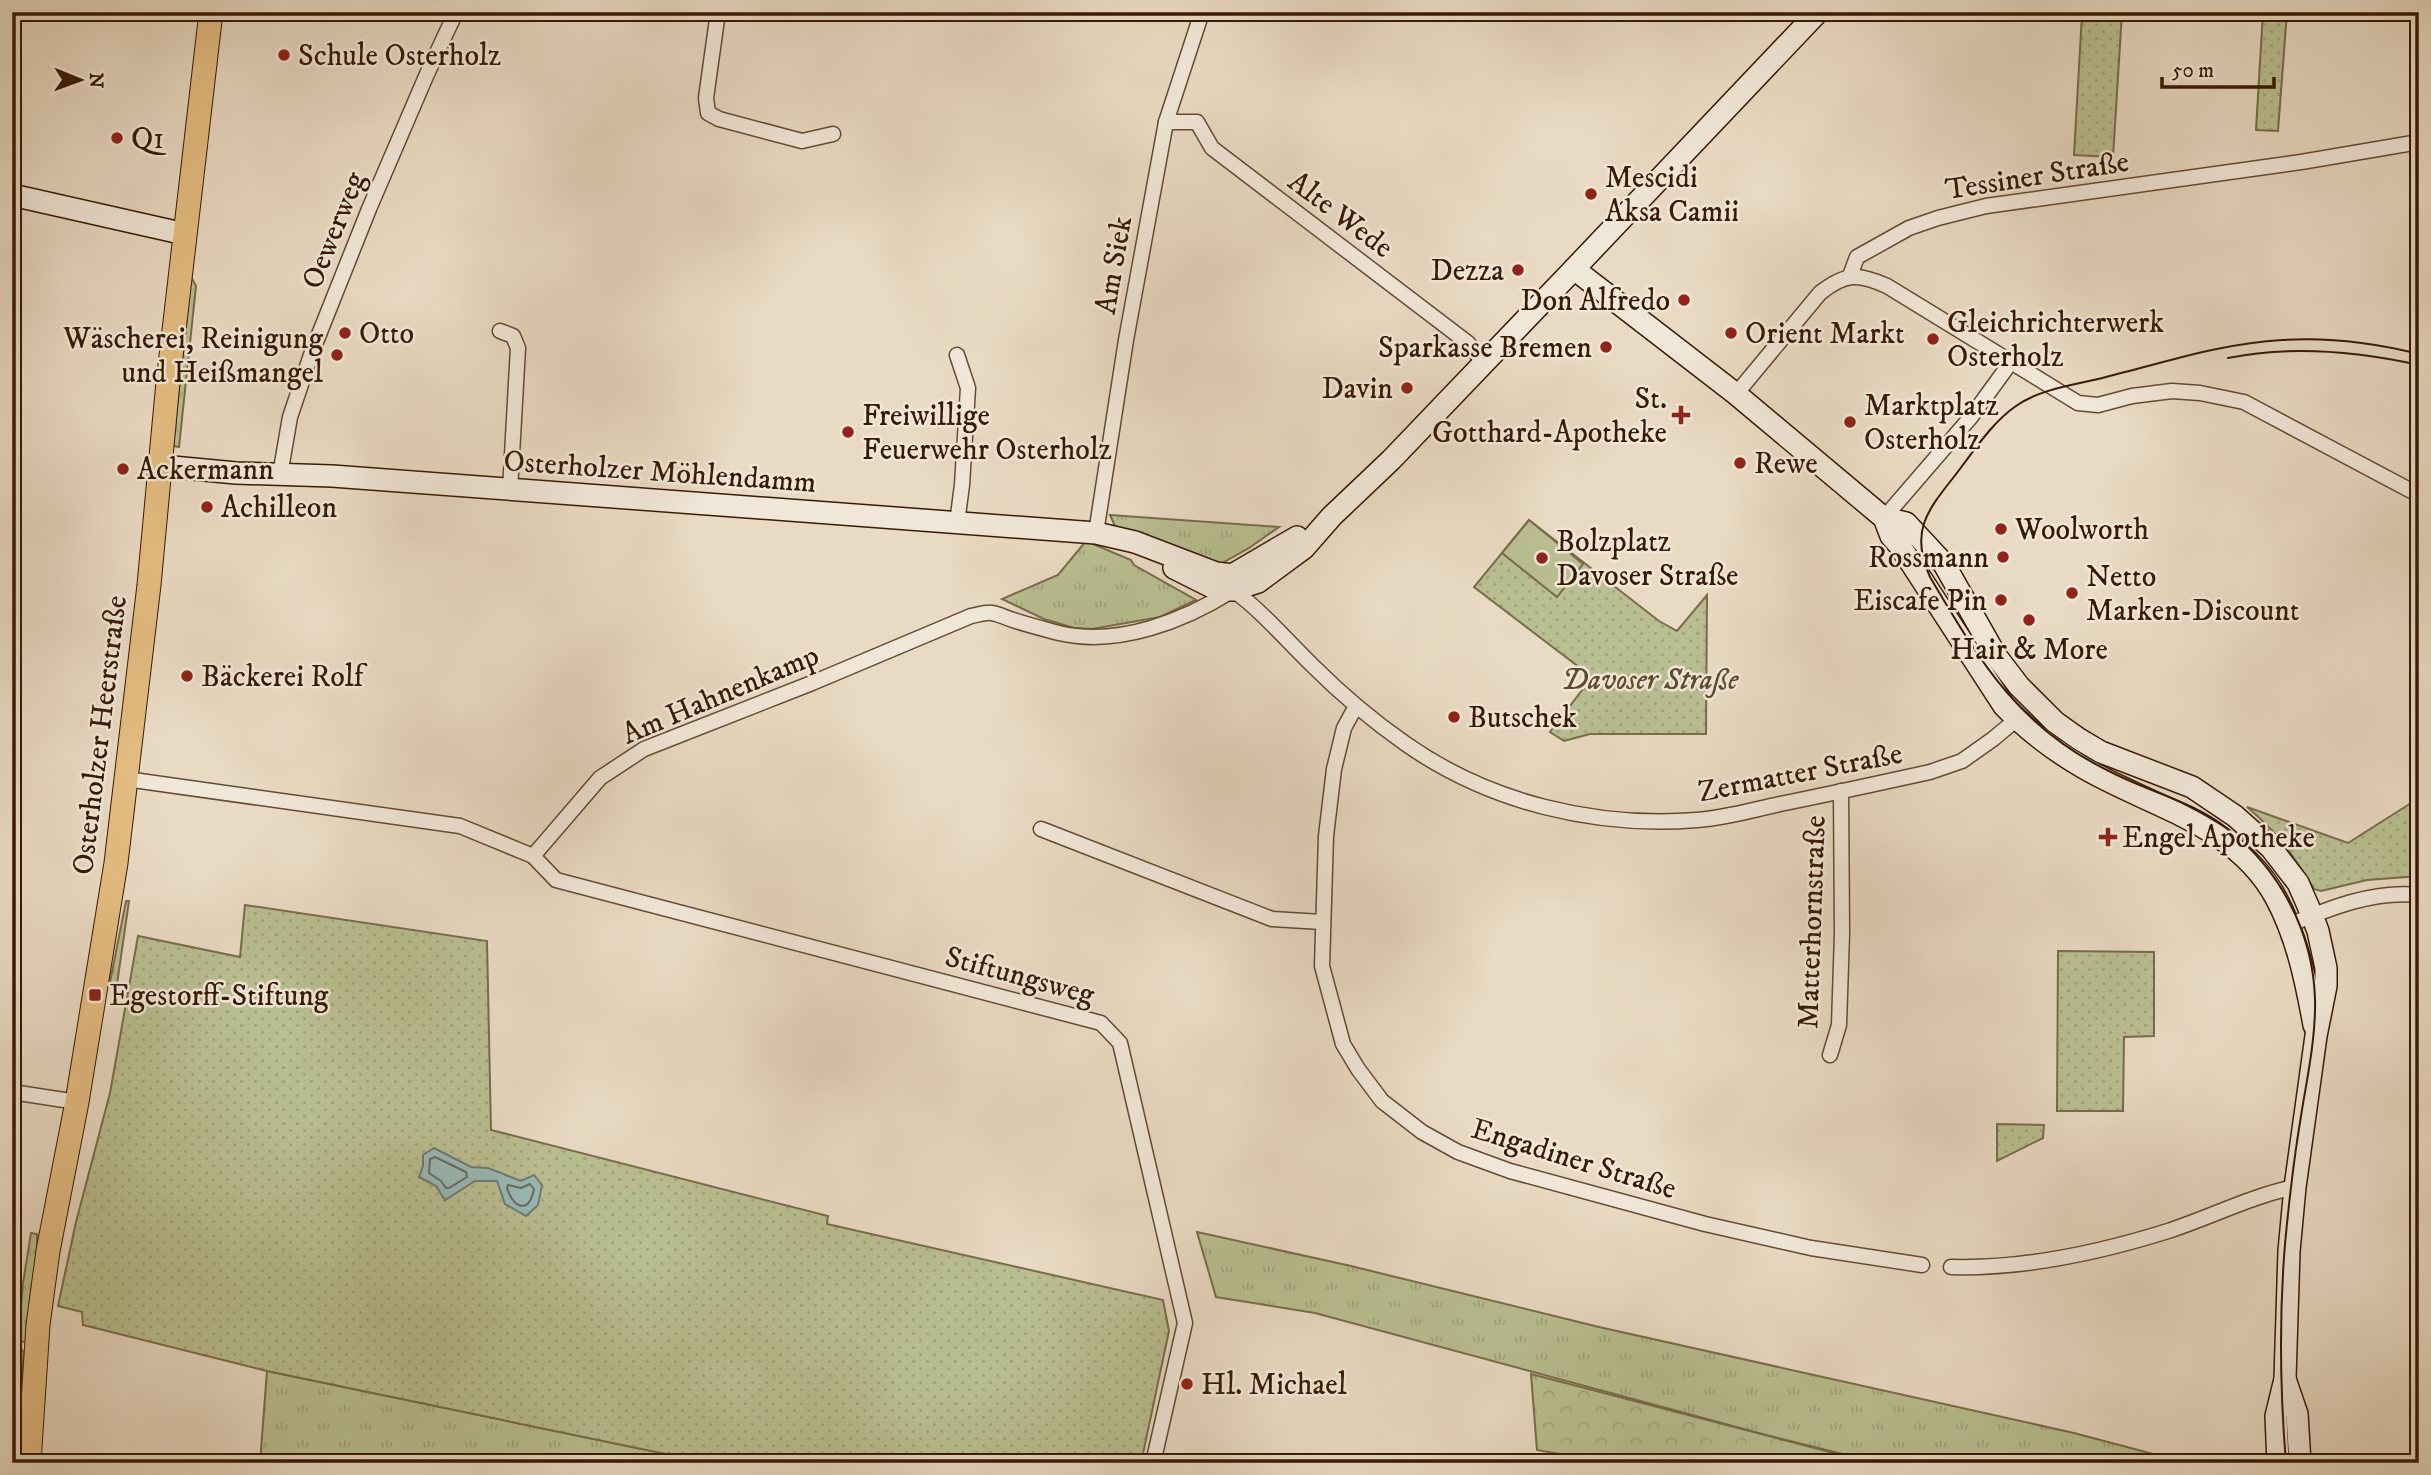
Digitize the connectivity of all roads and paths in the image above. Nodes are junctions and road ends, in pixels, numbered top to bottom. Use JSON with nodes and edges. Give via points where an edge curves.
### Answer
{"nodes":[{"id":1,"x":211,"y":12,"type":"edge"},
{"id":2,"x":456,"y":12,"type":"edge"},
{"id":3,"x":718,"y":12,"type":"edge"},
{"id":4,"x":1202,"y":12,"type":"edge"},
{"id":5,"x":1818,"y":12,"type":"edge"},
{"id":6,"x":1166,"y":122,"type":"junction"},
{"id":7,"x":833,"y":134,"type":"dead end"},
{"id":8,"x":2419,"y":142,"type":"edge"},
{"id":9,"x":12,"y":195,"type":"edge"},
{"id":10,"x":185,"y":234,"type":"junction"},
{"id":11,"x":1574,"y":269,"type":"junction"},
{"id":12,"x":1850,"y":276,"type":"junction"},
{"id":13,"x":500,"y":331,"type":"dead end"},
{"id":14,"x":957,"y":355,"type":"dead end"},
{"id":15,"x":1483,"y":362,"type":"junction"},
{"id":16,"x":2011,"y":362,"type":"junction"},
{"id":17,"x":1736,"y":394,"type":"junction"},
{"id":18,"x":162,"y":466,"type":"junction"},
{"id":19,"x":280,"y":475,"type":"junction"},
{"id":20,"x":510,"y":490,"type":"junction"},
{"id":21,"x":2419,"y":495,"type":"edge"},
{"id":22,"x":1884,"y":518,"type":"junction"},
{"id":23,"x":957,"y":523,"type":"junction"},
{"id":24,"x":1096,"y":533,"type":"junction"},
{"id":25,"x":1950,"y":573,"type":"junction"},
{"id":26,"x":1232,"y":582,"type":"junction"},
{"id":27,"x":1924,"y":585,"type":"junction"},
{"id":28,"x":1356,"y":706,"type":"junction"},
{"id":29,"x":2017,"y":719,"type":"junction"},
{"id":30,"x":127,"y":779,"type":"junction"},
{"id":31,"x":1841,"y":792,"type":"junction"},
{"id":32,"x":1041,"y":829,"type":"dead end"},
{"id":33,"x":533,"y":856,"type":"junction"},
{"id":34,"x":2419,"y":895,"type":"edge"},
{"id":35,"x":2312,"y":915,"type":"junction"},
{"id":36,"x":1322,"y":922,"type":"junction"},
{"id":37,"x":2289,"y":925,"type":"junction"},
{"id":38,"x":2316,"y":1036,"type":"junction"},
{"id":39,"x":1830,"y":1055,"type":"dead end"},
{"id":40,"x":12,"y":1092,"type":"edge"},
{"id":41,"x":77,"y":1102,"type":"junction"},
{"id":42,"x":2295,"y":1186,"type":"junction"},
{"id":43,"x":1922,"y":1265,"type":"dead end"},
{"id":44,"x":1951,"y":1267,"type":"dead end"},
{"id":45,"x":2285,"y":1379,"type":"junction"},
{"id":46,"x":29,"y":1463,"type":"edge"},
{"id":47,"x":1153,"y":1463,"type":"edge"},
{"id":48,"x":2278,"y":1463,"type":"edge"},
{"id":49,"x":2300,"y":1463,"type":"edge"}],
"edges":[{"from":1,"to":10,"type":"main road","name":"Osterholzer Heerstraße"},
{"from":2,"to":19,"type":"street","name":"Oewerweg","via":[[312,352],[290,417]]},
{"from":3,"to":7,"type":"street","via":[[706,97],[708,113],[802,141]]},
{"from":4,"to":6,"type":"street","name":"Am Siek"},
{"from":5,"to":11,"type":"street"},
{"from":6,"to":15,"type":"street","name":"Alte Wede","via":[[1197,122],[1212,148],[1468,344]]},
{"from":6,"to":24,"type":"street","name":"Am Siek"},
{"from":8,"to":12,"type":"street","name":"Tessiner Straße","via":[[1959,212],[1909,228],[1857,257]]},
{"from":9,"to":10,"type":"street"},
{"from":10,"to":18,"type":"main road","name":"Osterholzer Heerstraße"},
{"from":11,"to":15,"type":"street"},
{"from":11,"to":17,"type":"street"},
{"from":12,"to":16,"type":"street","via":[[1888,286]]},
{"from":12,"to":17,"type":"street","name":"Tessiner Straße","via":[[1820,293]]},
{"from":13,"to":20,"type":"street","via":[[513,336],[518,348]]},
{"from":14,"to":23,"type":"street","via":[[968,388]]},
{"from":15,"to":26,"type":"street","via":[[1304,548],[1258,582]]},
{"from":16,"to":21,"type":"street","via":[[2078,403],[2090,405],[2172,391],[2244,402]]},
{"from":16,"to":22,"type":"street","via":[[1971,418]]},
{"from":17,"to":22,"type":"street"},
{"from":18,"to":19,"type":"street","name":"Osterholzer Möhlendamm"},
{"from":18,"to":30,"type":"main road","name":"Osterholzer Heerstraße"},
{"from":19,"to":20,"type":"street","name":"Osterholzer Möhlendamm"},
{"from":20,"to":23,"type":"street","name":"Osterholzer Möhlendamm"},
{"from":22,"to":25,"type":"street","via":[[1906,523]]},
{"from":22,"to":27,"type":"street"},
{"from":23,"to":24,"type":"street","name":"Osterholzer Möhlendamm"},
{"from":24,"to":26,"type":"street","name":"Osterholzer Möhlendamm","via":[[1152,548],[1185,576],[1218,590]]},
{"from":25,"to":27,"type":"street","via":[[1930,577]]},
{"from":25,"to":35,"type":"street","via":[[1996,656],[2046,714],[2078,740],[2192,787],[2235,816],[2271,848],[2298,883]]},
{"from":26,"to":28,"type":"street","name":"Zermatter Straße"},
{"from":26,"to":33,"type":"street","name":"Am Hahnenkamp","via":[[1206,608],[1119,634],[1066,635],[991,613],[971,616],[644,749],[600,778]]},
{"from":27,"to":29,"type":"street"},
{"from":28,"to":31,"type":"street","name":"Zermatter Straße","via":[[1447,770],[1487,789],[1555,809],[1621,820],[1696,821]]},
{"from":28,"to":36,"type":"street","name":"Engadiner Straße","via":[[1344,728],[1334,769]]},
{"from":29,"to":31,"type":"street","name":"Zermatter Straße","via":[[1962,761]]},
{"from":29,"to":37,"type":"street","via":[[2085,769],[2209,829],[2259,873]]},
{"from":30,"to":33,"type":"street","via":[[460,826]]},
{"from":30,"to":41,"type":"main road","name":"Osterholzer Heerstraße"},
{"from":31,"to":39,"type":"street","name":"Matterhornstraße","via":[[1839,1025]]},
{"from":32,"to":36,"type":"street","via":[[1272,919]]},
{"from":33,"to":47,"type":"street","name":"Stiftungsweg","via":[[556,880],[1101,1023],[1120,1042],[1185,1323]]},
{"from":34,"to":35,"type":"street","via":[[2359,899]]},
{"from":35,"to":37,"type":"street"},
{"from":35,"to":38,"type":"street","via":[[2326,968]]},
{"from":36,"to":43,"type":"street","name":"Engadiner Straße","via":[[1323,973],[1343,1044],[1382,1101],[1422,1132],[1458,1152],[1510,1171],[1704,1224],[1811,1248]]},
{"from":37,"to":38,"type":"street"},
{"from":38,"to":42,"type":"street"},
{"from":40,"to":41,"type":"street"},
{"from":41,"to":46,"type":"main road","name":"Osterholzer Heerstraße","via":[[38,1325]]},
{"from":42,"to":44,"type":"street","via":[[2098,1251],[1996,1268]]},
{"from":42,"to":45,"type":"street"},
{"from":45,"to":48,"type":"street","via":[[2276,1416]]},
{"from":45,"to":49,"type":"street","via":[[2297,1414]]}]}
